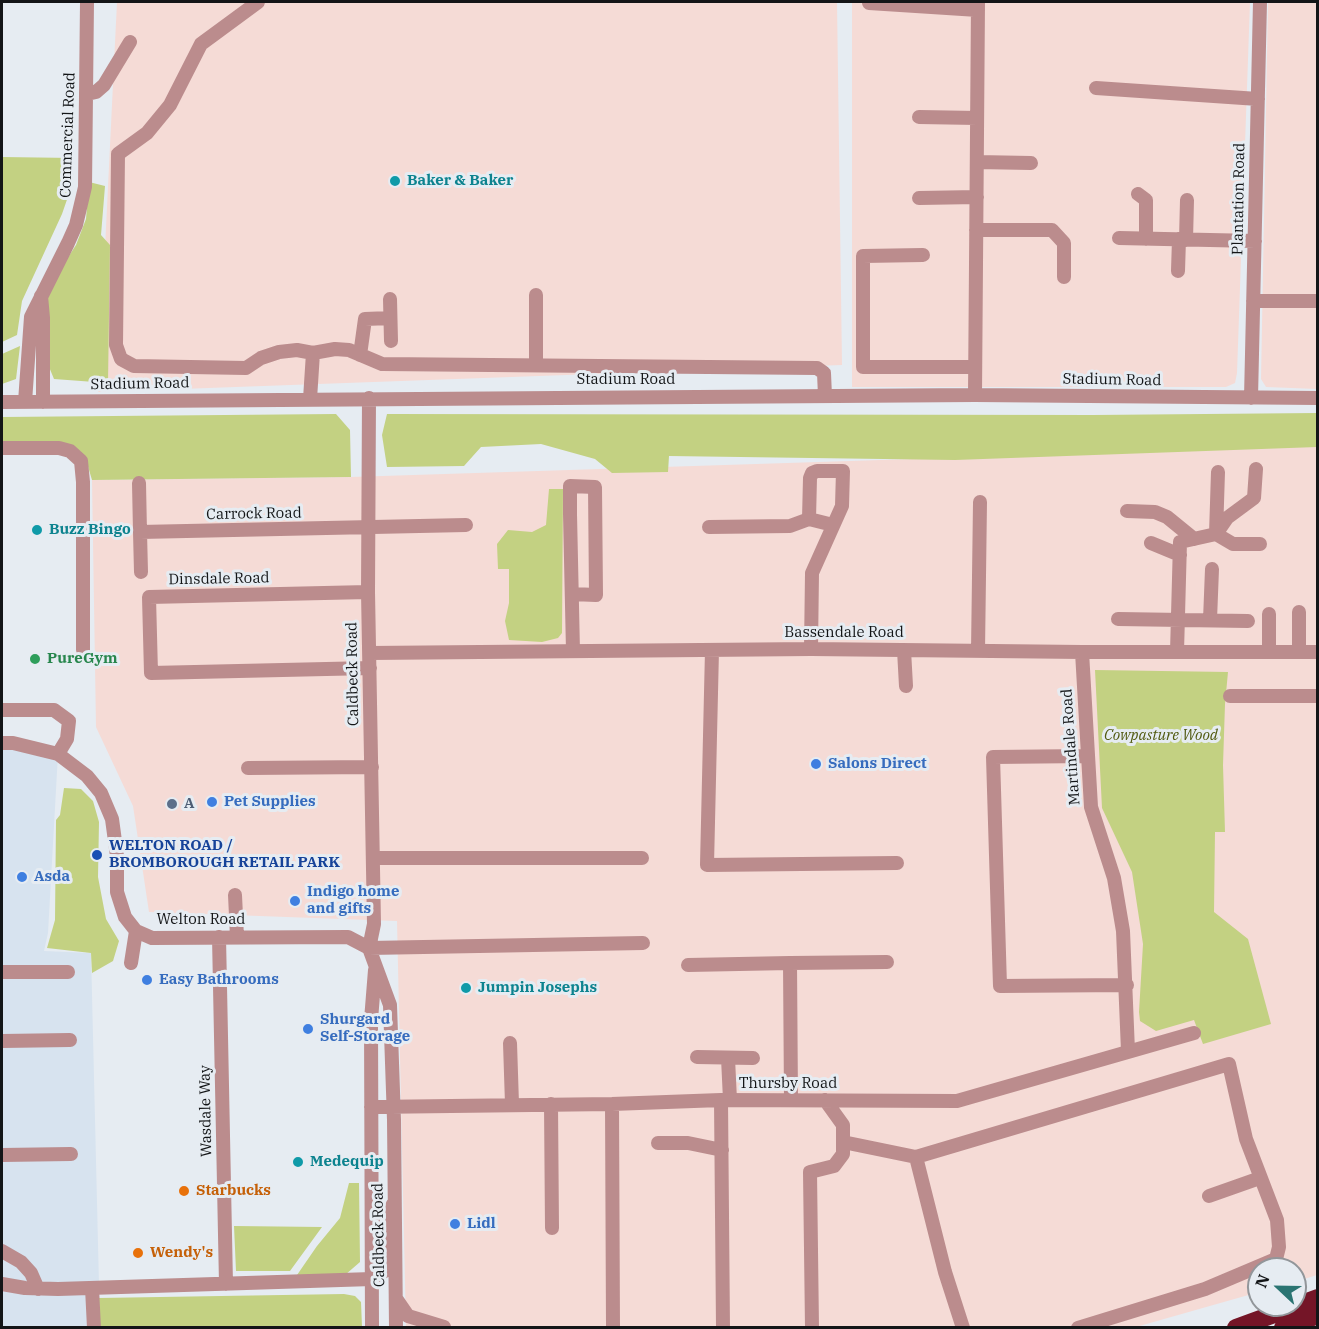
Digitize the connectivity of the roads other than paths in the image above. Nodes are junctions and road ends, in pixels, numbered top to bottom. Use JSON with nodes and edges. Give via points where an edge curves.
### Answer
{"nodes":[{"id":1,"x":87,"y":2,"type":"edge"},
{"id":2,"x":258,"y":2,"type":"edge"},
{"id":3,"x":1260,"y":2,"type":"edge"},
{"id":4,"x":869,"y":3,"type":"dead end"},
{"id":5,"x":978,"y":6,"type":"edge"},
{"id":6,"x":130,"y":42,"type":"dead end"},
{"id":7,"x":1096,"y":88,"type":"dead end"},
{"id":8,"x":87,"y":94,"type":"junction"},
{"id":9,"x":1258,"y":99,"type":"junction"},
{"id":10,"x":919,"y":117,"type":"dead end"},
{"id":11,"x":977,"y":118,"type":"junction"},
{"id":12,"x":977,"y":162,"type":"junction"},
{"id":13,"x":1031,"y":163,"type":"dead end"},
{"id":14,"x":1138,"y":194,"type":"dead end"},
{"id":15,"x":977,"y":197,"type":"junction"},
{"id":16,"x":919,"y":198,"type":"dead end"},
{"id":17,"x":1188,"y":200,"type":"dead end"},
{"id":18,"x":976,"y":230,"type":"junction"},
{"id":19,"x":1119,"y":238,"type":"dead end"},
{"id":20,"x":1146,"y":239,"type":"junction"},
{"id":21,"x":1182,"y":239,"type":"junction"},
{"id":22,"x":1255,"y":241,"type":"junction"},
{"id":23,"x":923,"y":255,"type":"dead end"},
{"id":24,"x":1178,"y":271,"type":"dead end"},
{"id":25,"x":1064,"y":277,"type":"dead end"},
{"id":26,"x":536,"y":295,"type":"dead end"},
{"id":27,"x":41,"y":297,"type":"junction"},
{"id":28,"x":390,"y":299,"type":"dead end"},
{"id":29,"x":1253,"y":301,"type":"junction"},
{"id":30,"x":1317,"y":302,"type":"edge"},
{"id":31,"x":390,"y":318,"type":"junction"},
{"id":32,"x":392,"y":341,"type":"dead end"},
{"id":33,"x":313,"y":353,"type":"junction"},
{"id":34,"x":360,"y":355,"type":"junction"},
{"id":35,"x":536,"y":365,"type":"junction"},
{"id":36,"x":975,"y":368,"type":"junction"},
{"id":37,"x":975,"y":395,"type":"junction"},
{"id":38,"x":825,"y":396,"type":"junction"},
{"id":39,"x":369,"y":398,"type":"junction"},
{"id":40,"x":1251,"y":398,"type":"junction"},
{"id":41,"x":1317,"y":398,"type":"edge"},
{"id":42,"x":310,"y":399,"type":"junction"},
{"id":43,"x":2,"y":402,"type":"edge"},
{"id":44,"x":25,"y":402,"type":"junction"},
{"id":45,"x":43,"y":402,"type":"junction"},
{"id":46,"x":2,"y":448,"type":"edge"},
{"id":47,"x":1256,"y":469,"type":"dead end"},
{"id":48,"x":1218,"y":472,"type":"dead end"},
{"id":49,"x":139,"y":483,"type":"dead end"},
{"id":50,"x":980,"y":502,"type":"dead end"},
{"id":51,"x":1127,"y":511,"type":"dead end"},
{"id":52,"x":809,"y":519,"type":"junction"},
{"id":53,"x":466,"y":525,"type":"dead end"},
{"id":54,"x":833,"y":525,"type":"junction"},
{"id":55,"x":709,"y":527,"type":"dead end"},
{"id":56,"x":368,"y":528,"type":"junction"},
{"id":57,"x":140,"y":532,"type":"junction"},
{"id":58,"x":1216,"y":534,"type":"junction"},
{"id":59,"x":1194,"y":539,"type":"junction"},
{"id":60,"x":1151,"y":543,"type":"dead end"},
{"id":61,"x":1260,"y":544,"type":"dead end"},
{"id":62,"x":1180,"y":555,"type":"junction"},
{"id":63,"x":1212,"y":569,"type":"dead end"},
{"id":64,"x":141,"y":572,"type":"dead end"},
{"id":65,"x":368,"y":592,"type":"junction"},
{"id":66,"x":572,"y":594,"type":"junction"},
{"id":67,"x":1299,"y":612,"type":"dead end"},
{"id":68,"x":1269,"y":614,"type":"dead end"},
{"id":69,"x":1118,"y":619,"type":"dead end"},
{"id":70,"x":1178,"y":619,"type":"junction"},
{"id":71,"x":1210,"y":620,"type":"junction"},
{"id":72,"x":1248,"y":621,"type":"dead end"},
{"id":73,"x":811,"y":649,"type":"junction"},
{"id":74,"x":83,"y":650,"type":"dead end"},
{"id":75,"x":712,"y":650,"type":"junction"},
{"id":76,"x":904,"y":650,"type":"junction"},
{"id":77,"x":573,"y":651,"type":"junction"},
{"id":78,"x":978,"y":651,"type":"junction"},
{"id":79,"x":1082,"y":652,"type":"junction"},
{"id":80,"x":1178,"y":652,"type":"junction"},
{"id":81,"x":1269,"y":652,"type":"junction"},
{"id":82,"x":1299,"y":652,"type":"junction"},
{"id":83,"x":1317,"y":652,"type":"edge"},
{"id":84,"x":370,"y":653,"type":"junction"},
{"id":85,"x":370,"y":668,"type":"junction"},
{"id":86,"x":906,"y":686,"type":"dead end"},
{"id":87,"x":1230,"y":696,"type":"dead end"},
{"id":88,"x":1317,"y":696,"type":"edge"},
{"id":89,"x":2,"y":710,"type":"edge"},
{"id":90,"x":2,"y":743,"type":"edge"},
{"id":91,"x":57,"y":754,"type":"junction"},
{"id":92,"x":1088,"y":756,"type":"junction"},
{"id":93,"x":372,"y":767,"type":"junction"},
{"id":94,"x":248,"y":768,"type":"dead end"},
{"id":95,"x":373,"y":858,"type":"junction"},
{"id":96,"x":642,"y":858,"type":"dead end"},
{"id":97,"x":897,"y":863,"type":"dead end"},
{"id":98,"x":235,"y":895,"type":"dead end"},
{"id":99,"x":136,"y":930,"type":"junction"},
{"id":100,"x":219,"y":937,"type":"junction"},
{"id":101,"x":237,"y":937,"type":"junction"},
{"id":102,"x":644,"y":943,"type":"dead end"},
{"id":103,"x":369,"y":948,"type":"junction"},
{"id":104,"x":887,"y":962,"type":"dead end"},
{"id":105,"x":131,"y":963,"type":"dead end"},
{"id":106,"x":790,"y":963,"type":"junction"},
{"id":107,"x":375,"y":965,"type":"junction"},
{"id":108,"x":688,"y":965,"type":"dead end"},
{"id":109,"x":2,"y":972,"type":"edge"},
{"id":110,"x":68,"y":972,"type":"dead end"},
{"id":111,"x":1127,"y":985,"type":"junction"},
{"id":112,"x":1194,"y":1033,"type":"dead end"},
{"id":113,"x":70,"y":1040,"type":"dead end"},
{"id":114,"x":2,"y":1041,"type":"edge"},
{"id":115,"x":510,"y":1043,"type":"dead end"},
{"id":116,"x":1128,"y":1051,"type":"junction"},
{"id":117,"x":697,"y":1057,"type":"dead end"},
{"id":118,"x":728,"y":1058,"type":"junction"},
{"id":119,"x":753,"y":1058,"type":"dead end"},
{"id":120,"x":726,"y":1100,"type":"junction"},
{"id":121,"x":791,"y":1100,"type":"junction"},
{"id":122,"x":825,"y":1100,"type":"junction"},
{"id":123,"x":512,"y":1104,"type":"junction"},
{"id":124,"x":551,"y":1104,"type":"junction"},
{"id":125,"x":612,"y":1104,"type":"junction"},
{"id":126,"x":394,"y":1106,"type":"junction"},
{"id":127,"x":371,"y":1107,"type":"junction"},
{"id":128,"x":843,"y":1142,"type":"junction"},
{"id":129,"x":658,"y":1143,"type":"dead end"},
{"id":130,"x":722,"y":1150,"type":"junction"},
{"id":131,"x":70,"y":1154,"type":"dead end"},
{"id":132,"x":2,"y":1155,"type":"edge"},
{"id":133,"x":916,"y":1157,"type":"junction"},
{"id":134,"x":1260,"y":1178,"type":"junction"},
{"id":135,"x":1209,"y":1196,"type":"dead end"},
{"id":136,"x":395,"y":1200,"type":"junction"},
{"id":137,"x":552,"y":1228,"type":"dead end"},
{"id":138,"x":2,"y":1251,"type":"edge"},
{"id":139,"x":372,"y":1279,"type":"junction"},
{"id":140,"x":2,"y":1284,"type":"edge"},
{"id":141,"x":226,"y":1284,"type":"junction"},
{"id":142,"x":38,"y":1288,"type":"junction"},
{"id":143,"x":92,"y":1288,"type":"junction"},
{"id":144,"x":1317,"y":1298,"type":"edge"},
{"id":145,"x":397,"y":1300,"type":"junction"},
{"id":146,"x":1317,"y":1315,"type":"edge"},
{"id":147,"x":444,"y":1327,"type":"edge"},
{"id":148,"x":94,"y":1328,"type":"edge"},
{"id":149,"x":372,"y":1328,"type":"edge"},
{"id":150,"x":396,"y":1328,"type":"edge"},
{"id":151,"x":613,"y":1328,"type":"edge"},
{"id":152,"x":723,"y":1328,"type":"edge"},
{"id":153,"x":812,"y":1328,"type":"edge"},
{"id":154,"x":963,"y":1328,"type":"edge"},
{"id":155,"x":1078,"y":1328,"type":"edge"},
{"id":156,"x":1236,"y":1328,"type":"edge"},
{"id":157,"x":1283,"y":1328,"type":"edge"}],
"edges":[{"from":1,"to":8,"type":"street","name":"Commercial Road"},
{"from":2,"to":33,"type":"street","via":[[201,44],[170,105],[147,133],[118,154],[116,345],[121,359],[134,366],[246,368],[279,352]]},
{"from":3,"to":9,"type":"street","name":"Plantation Road"},
{"from":4,"to":5,"type":"street"},
{"from":5,"to":11,"type":"street"},
{"from":6,"to":8,"type":"street","via":[[104,85]]},
{"from":7,"to":9,"type":"street"},
{"from":8,"to":27,"type":"street","name":"Commercial Road","via":[[81,206]]},
{"from":9,"to":22,"type":"street","name":"Plantation Road"},
{"from":10,"to":11,"type":"street"},
{"from":11,"to":12,"type":"street"},
{"from":12,"to":13,"type":"street"},
{"from":12,"to":15,"type":"street"},
{"from":14,"to":20,"type":"street","via":[[1146,200]]},
{"from":15,"to":16,"type":"street"},
{"from":15,"to":18,"type":"street"},
{"from":17,"to":21,"type":"street"},
{"from":18,"to":25,"type":"street","via":[[1052,230],[1064,243]]},
{"from":18,"to":36,"type":"street"},
{"from":19,"to":20,"type":"street"},
{"from":20,"to":21,"type":"street"},
{"from":21,"to":22,"type":"street"},
{"from":21,"to":24,"type":"street"},
{"from":22,"to":29,"type":"street","name":"Plantation Road"},
{"from":23,"to":36,"type":"street","via":[[863,256],[863,368]]},
{"from":26,"to":35,"type":"street"},
{"from":27,"to":44,"type":"street","name":"Commercial Road","via":[[31,317]]},
{"from":27,"to":45,"type":"street"},
{"from":28,"to":31,"type":"street"},
{"from":29,"to":30,"type":"street"},
{"from":29,"to":40,"type":"street","name":"Plantation Road"},
{"from":31,"to":32,"type":"street"},
{"from":31,"to":34,"type":"street","via":[[365,319]]},
{"from":33,"to":34,"type":"street","via":[[335,349]]},
{"from":33,"to":42,"type":"street"},
{"from":34,"to":35,"type":"street","via":[[382,364]]},
{"from":35,"to":38,"type":"street","via":[[817,368],[824,373]]},
{"from":36,"to":37,"type":"street"},
{"from":37,"to":38,"type":"street","name":"Stadium Road"},
{"from":37,"to":40,"type":"street","name":"Stadium Road"},
{"from":38,"to":39,"type":"street","name":"Stadium Road"},
{"from":39,"to":42,"type":"street","name":"Stadium Road"},
{"from":39,"to":56,"type":"street","name":"Caldbeck Road"},
{"from":40,"to":41,"type":"street","name":"Stadium Road"},
{"from":42,"to":45,"type":"street","name":"Stadium Road"},
{"from":43,"to":44,"type":"street","name":"Stadium Road"},
{"from":44,"to":45,"type":"street","name":"Stadium Road"},
{"from":46,"to":74,"type":"street","via":[[59,447],[81,461]]},
{"from":47,"to":58,"type":"street","via":[[1254,498],[1227,518]]},
{"from":48,"to":58,"type":"street"},
{"from":49,"to":57,"type":"street"},
{"from":50,"to":78,"type":"street"},
{"from":51,"to":59,"type":"street","via":[[1155,512],[1167,517]]},
{"from":52,"to":54,"type":"street"},
{"from":52,"to":54,"type":"street","via":[[812,473],[843,471],[842,506]]},
{"from":52,"to":55,"type":"street","via":[[790,526]]},
{"from":53,"to":56,"type":"street","name":"Carrock Road"},
{"from":54,"to":73,"type":"street","via":[[812,573]]},
{"from":56,"to":57,"type":"street","name":"Carrock Road"},
{"from":56,"to":65,"type":"street","name":"Caldbeck Road"},
{"from":57,"to":64,"type":"street"},
{"from":58,"to":59,"type":"street"},
{"from":58,"to":61,"type":"street","via":[[1233,544]]},
{"from":59,"to":62,"type":"street","via":[[1180,542]]},
{"from":60,"to":62,"type":"street"},
{"from":62,"to":70,"type":"street"},
{"from":63,"to":71,"type":"street"},
{"from":65,"to":84,"type":"street","name":"Caldbeck Road"},
{"from":65,"to":85,"type":"street","name":"Dinsdale Road","via":[[149,597],[151,673]]},
{"from":66,"to":66,"type":"street","via":[[570,486],[596,487],[596,595]]},
{"from":66,"to":77,"type":"street"},
{"from":67,"to":82,"type":"street"},
{"from":68,"to":81,"type":"street"},
{"from":69,"to":70,"type":"street"},
{"from":70,"to":71,"type":"street"},
{"from":70,"to":80,"type":"street"},
{"from":71,"to":72,"type":"street"},
{"from":73,"to":75,"type":"street","name":"Bassendale Road"},
{"from":73,"to":76,"type":"street","name":"Bassendale Road"},
{"from":75,"to":77,"type":"street","name":"Bassendale Road"},
{"from":75,"to":97,"type":"street","via":[[707,865]]},
{"from":76,"to":78,"type":"street","name":"Bassendale Road"},
{"from":76,"to":86,"type":"street"},
{"from":77,"to":84,"type":"street","name":"Bassendale Road"},
{"from":78,"to":79,"type":"street","name":"Bassendale Road"},
{"from":79,"to":80,"type":"street","name":"Bassendale Road"},
{"from":79,"to":92,"type":"street","name":"Martindale Road"},
{"from":80,"to":81,"type":"street","name":"Bassendale Road"},
{"from":81,"to":82,"type":"street","name":"Bassendale Road"},
{"from":82,"to":83,"type":"street","name":"Bassendale Road"},
{"from":84,"to":85,"type":"street","name":"Caldbeck Road"},
{"from":85,"to":93,"type":"street","name":"Caldbeck Road"},
{"from":87,"to":88,"type":"street"},
{"from":89,"to":91,"type":"street","via":[[54,710],[69,721],[67,739]]},
{"from":90,"to":91,"type":"street","name":"Welton Road"},
{"from":91,"to":99,"type":"street","name":"Welton Road","via":[[87,776],[101,793],[112,819],[117,892],[125,917]]},
{"from":92,"to":111,"type":"street","name":"Martindale Road","via":[[1091,807],[1114,878]]},
{"from":92,"to":111,"type":"street","via":[[993,757],[1000,986]]},
{"from":93,"to":94,"type":"street"},
{"from":93,"to":95,"type":"street","name":"Caldbeck Road"},
{"from":95,"to":96,"type":"street"},
{"from":95,"to":103,"type":"street","name":"Caldbeck Road","via":[[374,924]]},
{"from":98,"to":101,"type":"street"},
{"from":99,"to":100,"type":"street","name":"Welton Road","via":[[152,938]]},
{"from":99,"to":105,"type":"street"},
{"from":100,"to":101,"type":"street","name":"Welton Road"},
{"from":100,"to":141,"type":"street","name":"Wasdale Way"},
{"from":101,"to":103,"type":"street","name":"Welton Road","via":[[348,938]]},
{"from":102,"to":103,"type":"street"},
{"from":103,"to":107,"type":"street","name":"Caldbeck Road"},
{"from":104,"to":106,"type":"street"},
{"from":106,"to":108,"type":"street"},
{"from":106,"to":121,"type":"street"},
{"from":107,"to":126,"type":"street","name":"Caldbeck Road","via":[[390,1005]]},
{"from":107,"to":127,"type":"street","name":"Caldbeck Road"},
{"from":109,"to":110,"type":"street"},
{"from":111,"to":116,"type":"street","name":"Martindale Road"},
{"from":112,"to":116,"type":"street","name":"Thursby Road"},
{"from":113,"to":114,"type":"street"},
{"from":115,"to":123,"type":"street"},
{"from":116,"to":122,"type":"street","name":"Thursby Road","via":[[957,1101]]},
{"from":117,"to":118,"type":"street"},
{"from":118,"to":119,"type":"street"},
{"from":118,"to":120,"type":"street"},
{"from":120,"to":121,"type":"street","name":"Thursby Road"},
{"from":120,"to":125,"type":"street","name":"Thursby Road"},
{"from":120,"to":130,"type":"street"},
{"from":121,"to":122,"type":"street","name":"Thursby Road"},
{"from":122,"to":128,"type":"street","via":[[843,1125]]},
{"from":123,"to":124,"type":"street","name":"Thursby Road"},
{"from":123,"to":126,"type":"street","name":"Thursby Road"},
{"from":124,"to":125,"type":"street","name":"Thursby Road"},
{"from":124,"to":137,"type":"street"},
{"from":125,"to":151,"type":"street"},
{"from":126,"to":127,"type":"street","name":"Thursby Road"},
{"from":126,"to":136,"type":"street","name":"Caldbeck Road"},
{"from":127,"to":139,"type":"street","name":"Caldbeck Road"},
{"from":128,"to":133,"type":"street"},
{"from":128,"to":153,"type":"street","via":[[843,1154],[834,1166],[810,1172]]},
{"from":129,"to":130,"type":"street","via":[[688,1143]]},
{"from":130,"to":152,"type":"street"},
{"from":131,"to":132,"type":"street"},
{"from":133,"to":134,"type":"street","via":[[1229,1064],[1246,1139]]},
{"from":133,"to":154,"type":"street"},
{"from":134,"to":135,"type":"street"},
{"from":134,"to":155,"type":"street","via":[[1277,1220],[1276,1259],[1205,1289]]},
{"from":136,"to":139,"type":"street","via":[[386,1220],[386,1270]]},
{"from":136,"to":145,"type":"street","name":"Caldbeck Road"},
{"from":138,"to":142,"type":"street","via":[[21,1262]]},
{"from":139,"to":141,"type":"street"},
{"from":139,"to":149,"type":"street","name":"Caldbeck Road"},
{"from":140,"to":142,"type":"street"},
{"from":141,"to":143,"type":"street"},
{"from":142,"to":143,"type":"street"},
{"from":143,"to":148,"type":"street"},
{"from":144,"to":156,"type":"highway"},
{"from":145,"to":147,"type":"street","via":[[408,1316]]},
{"from":145,"to":150,"type":"street","name":"Caldbeck Road"},
{"from":146,"to":157,"type":"highway"}]}
